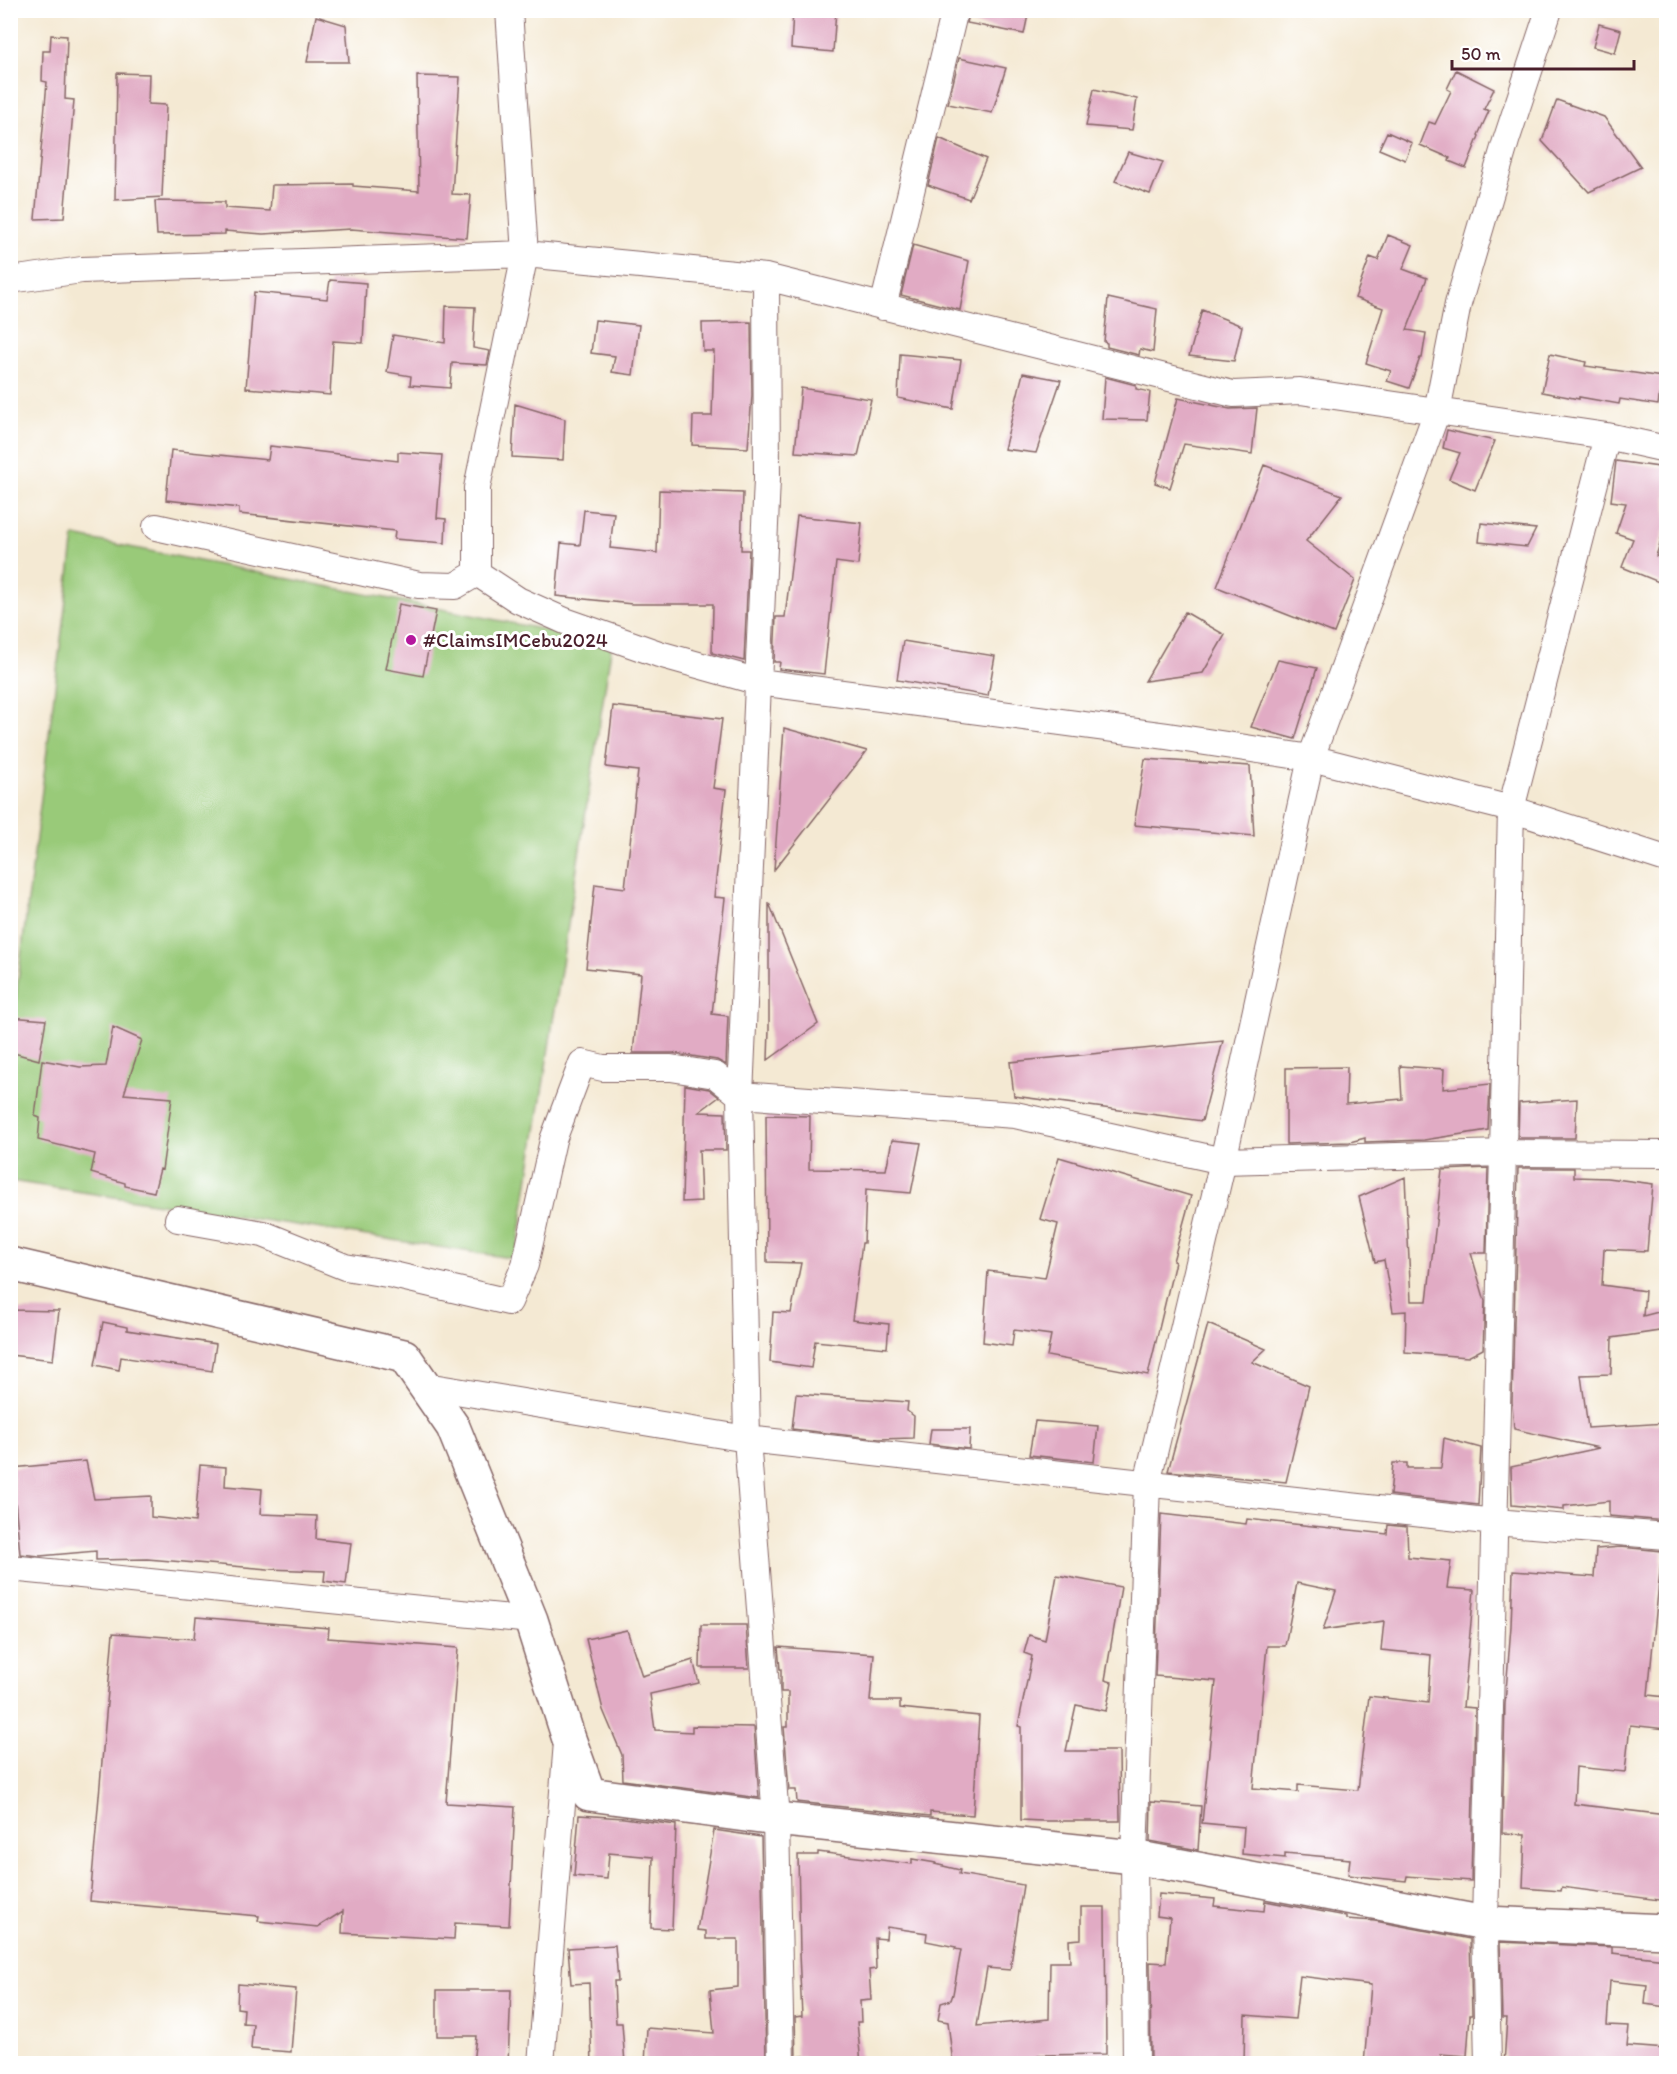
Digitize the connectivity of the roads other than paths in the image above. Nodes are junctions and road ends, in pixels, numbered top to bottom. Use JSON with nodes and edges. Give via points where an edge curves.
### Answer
{"nodes":[{"id":1,"x":509,"y":10,"type":"edge"},
{"id":2,"x":955,"y":10,"type":"edge"},
{"id":3,"x":1550,"y":10,"type":"edge"},
{"id":4,"x":525,"y":254,"type":"junction"},
{"id":5,"x":766,"y":278,"type":"junction"},
{"id":6,"x":10,"y":280,"type":"edge"},
{"id":7,"x":882,"y":307,"type":"junction"},
{"id":8,"x":1437,"y":411,"type":"junction"},
{"id":9,"x":1607,"y":436,"type":"junction"},
{"id":10,"x":1666,"y":449,"type":"edge"},
{"id":11,"x":156,"y":527,"type":"dead end"},
{"id":12,"x":477,"y":573,"type":"junction"},
{"id":13,"x":759,"y":682,"type":"junction"},
{"id":14,"x":1311,"y":758,"type":"junction"},
{"id":15,"x":1511,"y":809,"type":"junction"},
{"id":16,"x":1666,"y":859,"type":"edge"},
{"id":17,"x":740,"y":1095,"type":"junction"},
{"id":18,"x":1503,"y":1153,"type":"junction"},
{"id":19,"x":1666,"y":1154,"type":"edge"},
{"id":20,"x":1223,"y":1161,"type":"junction"},
{"id":21,"x":178,"y":1219,"type":"dead end"},
{"id":22,"x":10,"y":1264,"type":"edge"},
{"id":23,"x":426,"y":1386,"type":"junction"},
{"id":24,"x":747,"y":1439,"type":"junction"},
{"id":25,"x":1147,"y":1483,"type":"junction"},
{"id":26,"x":1495,"y":1522,"type":"junction"},
{"id":27,"x":1666,"y":1536,"type":"edge"},
{"id":28,"x":10,"y":1568,"type":"edge"},
{"id":29,"x":531,"y":1620,"type":"junction"},
{"id":30,"x":568,"y":1736,"type":"junction"},
{"id":31,"x":776,"y":1819,"type":"junction"},
{"id":32,"x":1134,"y":1857,"type":"junction"},
{"id":33,"x":1485,"y":1923,"type":"junction"},
{"id":34,"x":1666,"y":1931,"type":"edge"},
{"id":35,"x":541,"y":2064,"type":"edge"},
{"id":36,"x":781,"y":2064,"type":"edge"},
{"id":37,"x":1136,"y":2064,"type":"edge"},
{"id":38,"x":1488,"y":2064,"type":"edge"}],
"edges":[{"from":1,"to":4,"type":"street"},
{"from":2,"to":7,"type":"street"},
{"from":3,"to":8,"type":"street","via":[[1458,304]]},
{"from":4,"to":5,"type":"street"},
{"from":4,"to":6,"type":"street","via":[[82,270]]},
{"from":4,"to":12,"type":"street","via":[[477,488]]},
{"from":5,"to":7,"type":"street"},
{"from":5,"to":13,"type":"street","via":[[767,479]]},
{"from":7,"to":8,"type":"street","via":[[1233,394],[1300,391]]},
{"from":8,"to":9,"type":"street"},
{"from":8,"to":14,"type":"street"},
{"from":9,"to":10,"type":"street"},
{"from":9,"to":15,"type":"street"},
{"from":11,"to":12,"type":"street","via":[[419,585],[455,586]]},
{"from":12,"to":13,"type":"street","via":[[518,600],[565,621],[659,654]]},
{"from":13,"to":14,"type":"street"},
{"from":13,"to":17,"type":"street"},
{"from":14,"to":15,"type":"street"},
{"from":14,"to":20,"type":"street"},
{"from":15,"to":16,"type":"street"},
{"from":15,"to":18,"type":"street"},
{"from":17,"to":20,"type":"street","via":[[1015,1115]]},
{"from":17,"to":21,"type":"street","via":[[715,1075],[671,1068],[603,1068],[582,1064],[553,1140],[525,1265],[509,1302],[345,1267],[263,1234]]},
{"from":17,"to":24,"type":"street"},
{"from":18,"to":19,"type":"street"},
{"from":18,"to":20,"type":"street"},
{"from":18,"to":26,"type":"street"},
{"from":20,"to":25,"type":"street"},
{"from":22,"to":23,"type":"street","via":[[404,1356]]},
{"from":23,"to":24,"type":"street"},
{"from":23,"to":29,"type":"street","via":[[453,1427]]},
{"from":24,"to":25,"type":"street"},
{"from":24,"to":31,"type":"street"},
{"from":25,"to":26,"type":"street"},
{"from":25,"to":32,"type":"street"},
{"from":26,"to":27,"type":"street"},
{"from":26,"to":33,"type":"street"},
{"from":28,"to":29,"type":"street"},
{"from":29,"to":30,"type":"street"},
{"from":30,"to":31,"type":"street","via":[[589,1794]]},
{"from":30,"to":35,"type":"street"},
{"from":31,"to":32,"type":"street"},
{"from":31,"to":36,"type":"street"},
{"from":32,"to":33,"type":"street"},
{"from":32,"to":37,"type":"street"},
{"from":33,"to":34,"type":"street"},
{"from":33,"to":38,"type":"street"}]}
